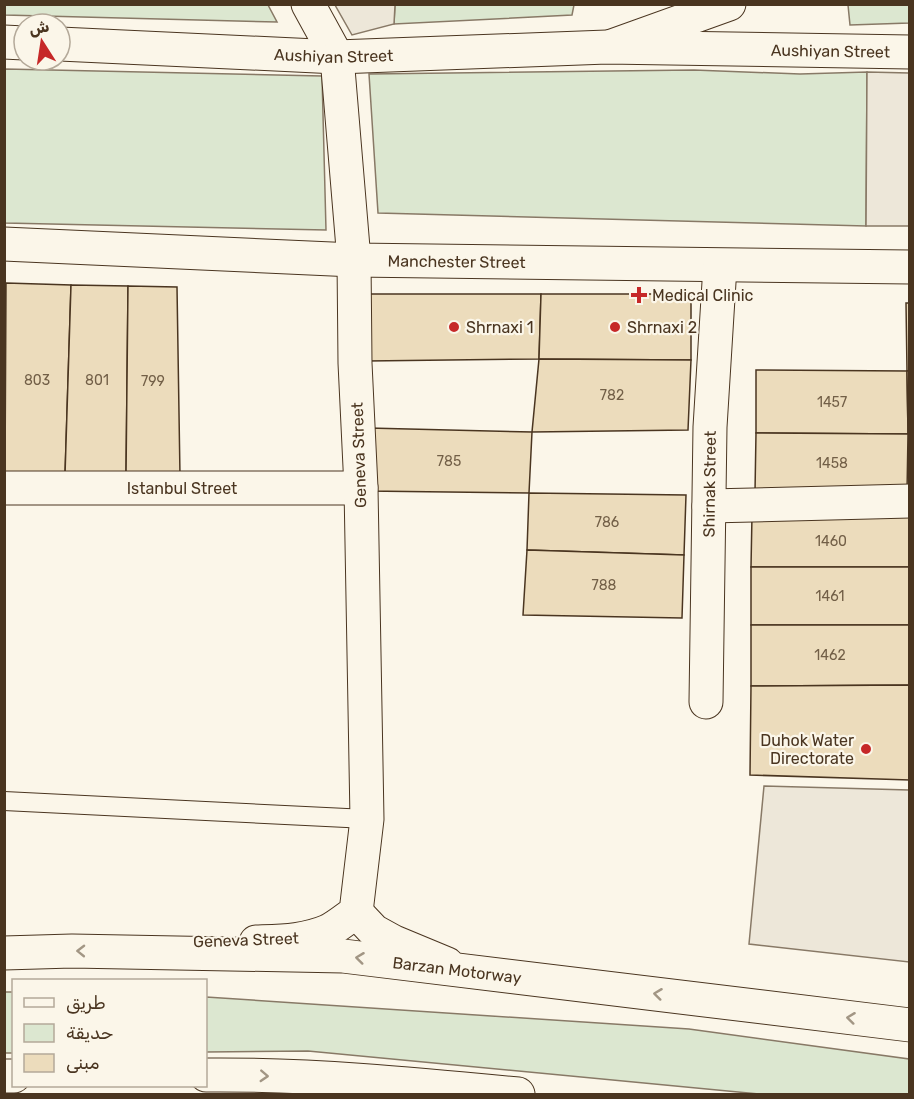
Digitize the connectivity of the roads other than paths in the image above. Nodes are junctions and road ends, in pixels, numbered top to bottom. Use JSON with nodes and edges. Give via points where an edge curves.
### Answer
{"nodes":[{"id":1,"x":308,"y":4,"type":"edge"},
{"id":2,"x":729,"y":4,"type":"edge"},
{"id":3,"x":72,"y":45,"type":"edge"},
{"id":4,"x":607,"y":47,"type":"junction"},
{"id":5,"x":909,"y":52,"type":"edge"},
{"id":6,"x":337,"y":57,"type":"junction"},
{"id":7,"x":4,"y":244,"type":"edge"},
{"id":8,"x":354,"y":260,"type":"junction"},
{"id":9,"x":720,"y":266,"type":"junction"},
{"id":10,"x":909,"y":267,"type":"edge"},
{"id":11,"x":4,"y":488,"type":"edge"},
{"id":12,"x":360,"y":488,"type":"junction"},
{"id":13,"x":909,"y":501,"type":"edge"},
{"id":14,"x":709,"y":506,"type":"junction"},
{"id":15,"x":706,"y":702,"type":"dead end"},
{"id":16,"x":4,"y":801,"type":"edge"},
{"id":17,"x":367,"y":819,"type":"junction"},
{"id":18,"x":356,"y":912,"type":"junction"},
{"id":19,"x":4,"y":952,"type":"edge"},
{"id":20,"x":131,"y":952,"type":"junction"},
{"id":21,"x":461,"y":970,"type":"junction"},
{"id":22,"x":909,"y":1025,"type":"edge"},
{"id":23,"x":207,"y":1075,"type":"edge"},
{"id":24,"x":518,"y":1095,"type":"edge"}],
"edges":[{"from":1,"to":6,"type":"main road","name":"Geneva Street"},
{"from":2,"to":4,"type":"main road","name":"Aushiyan Street"},
{"from":3,"to":6,"type":"main road","name":"Aushiyan Street"},
{"from":4,"to":5,"type":"main road","name":"Aushiyan Street"},
{"from":4,"to":6,"type":"main road","name":"Aushiyan Street"},
{"from":6,"to":8,"type":"main road","name":"Geneva Street"},
{"from":7,"to":8,"type":"main road","name":"Manchester Street"},
{"from":8,"to":9,"type":"main road","name":"Manchester Street"},
{"from":8,"to":12,"type":"main road","name":"Geneva Street"},
{"from":9,"to":10,"type":"main road","name":"Manchester Street"},
{"from":9,"to":14,"type":"main road","name":"Shirnak Street"},
{"from":11,"to":12,"type":"main road","name":"Istanbul Street"},
{"from":12,"to":17,"type":"main road","name":"Geneva Street"},
{"from":13,"to":14,"type":"main road"},
{"from":14,"to":15,"type":"main road","name":"Shirnak Street"},
{"from":16,"to":17,"type":"lane"},
{"from":17,"to":18,"type":"main road","name":"Geneva Street"},
{"from":18,"to":20,"type":"main road","name":"Geneva Street","via":[[329,930],[297,940],[160,943]]},
{"from":18,"to":21,"type":"main road","via":[[374,931]]},
{"from":20,"to":19,"type":"main road","name":"Barzan Motorway","one_way":true},
{"from":21,"to":20,"type":"main road","name":"Barzan Motorway","one_way":true,"via":[[343,956]]},
{"from":22,"to":21,"type":"main road","name":"Barzan Motorway","one_way":true},
{"from":23,"to":24,"type":"main road","one_way":true,"via":[[433,1086]]}]}
